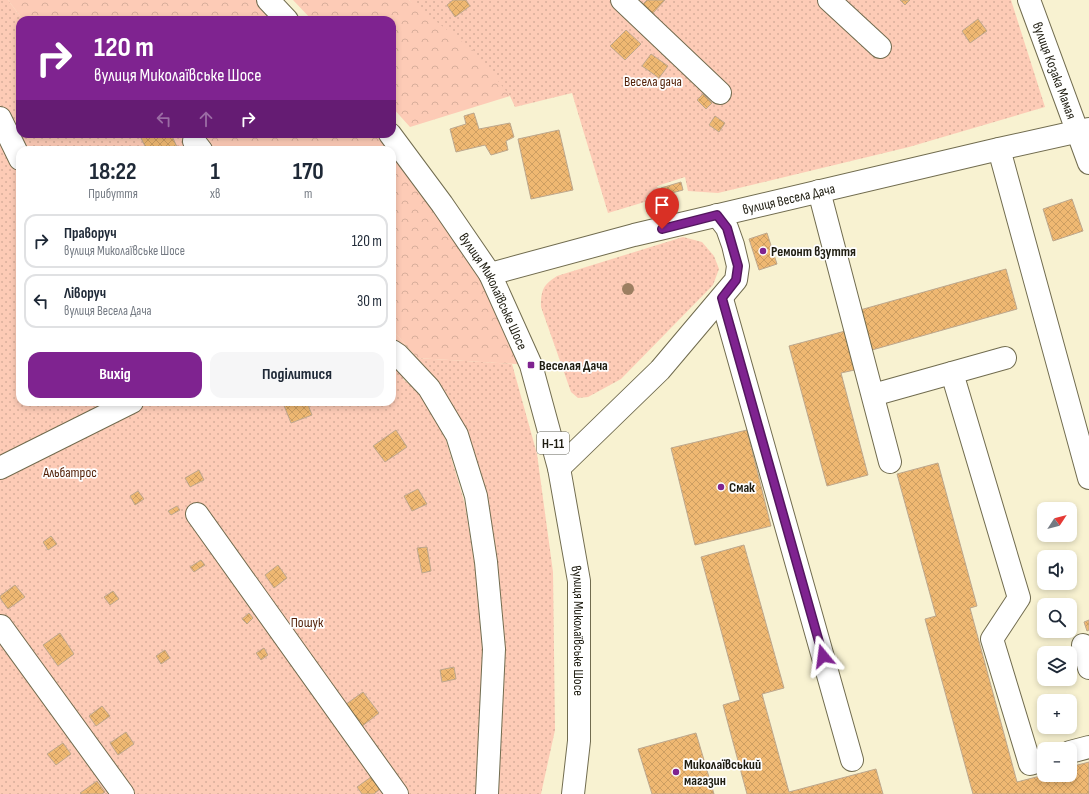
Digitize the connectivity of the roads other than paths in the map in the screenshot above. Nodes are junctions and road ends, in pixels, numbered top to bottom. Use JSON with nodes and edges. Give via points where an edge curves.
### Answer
{"nodes":[{"id":1,"x":268,"y":0,"type":"edge"},
{"id":2,"x":622,"y":0,"type":"edge"},
{"id":3,"x":830,"y":0,"type":"edge"},
{"id":4,"x":1029,"y":0,"type":"edge"},
{"id":5,"x":283,"y":16,"type":"edge"},
{"id":6,"x":880,"y":47,"type":"dead end"},
{"id":7,"x":720,"y":93,"type":"dead end"},
{"id":8,"x":0,"y":118,"type":"edge"},
{"id":9,"x":1084,"y":130,"type":"edge"},
{"id":10,"x":393,"y":138,"type":"edge"},
{"id":11,"x":999,"y":149,"type":"junction"},
{"id":12,"x":16,"y":152,"type":"edge"},
{"id":13,"x":1089,"y":163,"type":"edge"},
{"id":14,"x":819,"y":191,"type":"junction"},
{"id":15,"x":717,"y":215,"type":"junction"},
{"id":16,"x":490,"y":274,"type":"junction"},
{"id":17,"x":722,"y":298,"type":"junction"},
{"id":18,"x":396,"y":354,"type":"edge"},
{"id":19,"x":1005,"y":358,"type":"dead end"},
{"id":20,"x":952,"y":373,"type":"junction"},
{"id":21,"x":873,"y":395,"type":"junction"},
{"id":22,"x":124,"y":406,"type":"edge"},
{"id":23,"x":890,"y":462,"type":"dead end"},
{"id":24,"x":0,"y":468,"type":"edge"},
{"id":25,"x":559,"y":468,"type":"junction"},
{"id":26,"x":1089,"y":478,"type":"edge"},
{"id":27,"x":197,"y":514,"type":"dead end"},
{"id":28,"x":2,"y":626,"type":"dead end"},
{"id":29,"x":1083,"y":645,"type":"dead end"},
{"id":30,"x":1089,"y":668,"type":"edge"},
{"id":31,"x":1089,"y":747,"type":"edge"},
{"id":32,"x":1077,"y":750,"type":"edge"},
{"id":33,"x":852,"y":760,"type":"dead end"},
{"id":34,"x":1037,"y":762,"type":"edge"},
{"id":35,"x":123,"y":794,"type":"edge"},
{"id":36,"x":397,"y":794,"type":"edge"},
{"id":37,"x":486,"y":794,"type":"edge"},
{"id":38,"x":573,"y":794,"type":"edge"}],
"edges":[{"from":1,"to":5,"type":"street"},
{"from":2,"to":7,"type":"street"},
{"from":3,"to":6,"type":"street"},
{"from":4,"to":9,"type":"street","name":"вулиця Козака Мамая","via":[[1060,87]]},
{"from":8,"to":12,"type":"street"},
{"from":9,"to":11,"type":"street","name":"вулиця Весела Дача"},
{"from":9,"to":13,"type":"street","name":"вулиця Козака Мамая"},
{"from":10,"to":16,"type":"street","name":"вулиця Миколаївське Шосе","number":"Н-11"},
{"from":11,"to":14,"type":"street","name":"вулиця Весела Дача"},
{"from":11,"to":26,"type":"street"},
{"from":14,"to":15,"type":"street","name":"вулиця Весела Дача"},
{"from":14,"to":21,"type":"street"},
{"from":15,"to":16,"type":"street","name":"вулиця Весела Дача"},
{"from":15,"to":17,"type":"street","via":[[727,228],[738,266],[736,280]]},
{"from":16,"to":25,"type":"street","name":"вулиця Миколаївське Шосе","number":"Н-11","via":[[531,365]]},
{"from":17,"to":25,"type":"street","via":[[660,370]]},
{"from":17,"to":33,"type":"street"},
{"from":18,"to":37,"type":"street","via":[[430,388],[457,435],[476,496],[486,562],[494,650]]},
{"from":19,"to":20,"type":"street"},
{"from":20,"to":21,"type":"street"},
{"from":20,"to":34,"type":"street","via":[[1019,598],[992,639],[1030,764]]},
{"from":21,"to":23,"type":"street"},
{"from":22,"to":24,"type":"street"},
{"from":25,"to":38,"type":"street","name":"вулиця Миколаївське Шосе","number":"Н-11","via":[[579,581],[579,741]]},
{"from":27,"to":36,"type":"street"},
{"from":28,"to":35,"type":"street"},
{"from":29,"to":30,"type":"street"},
{"from":31,"to":32,"type":"street"}]}
